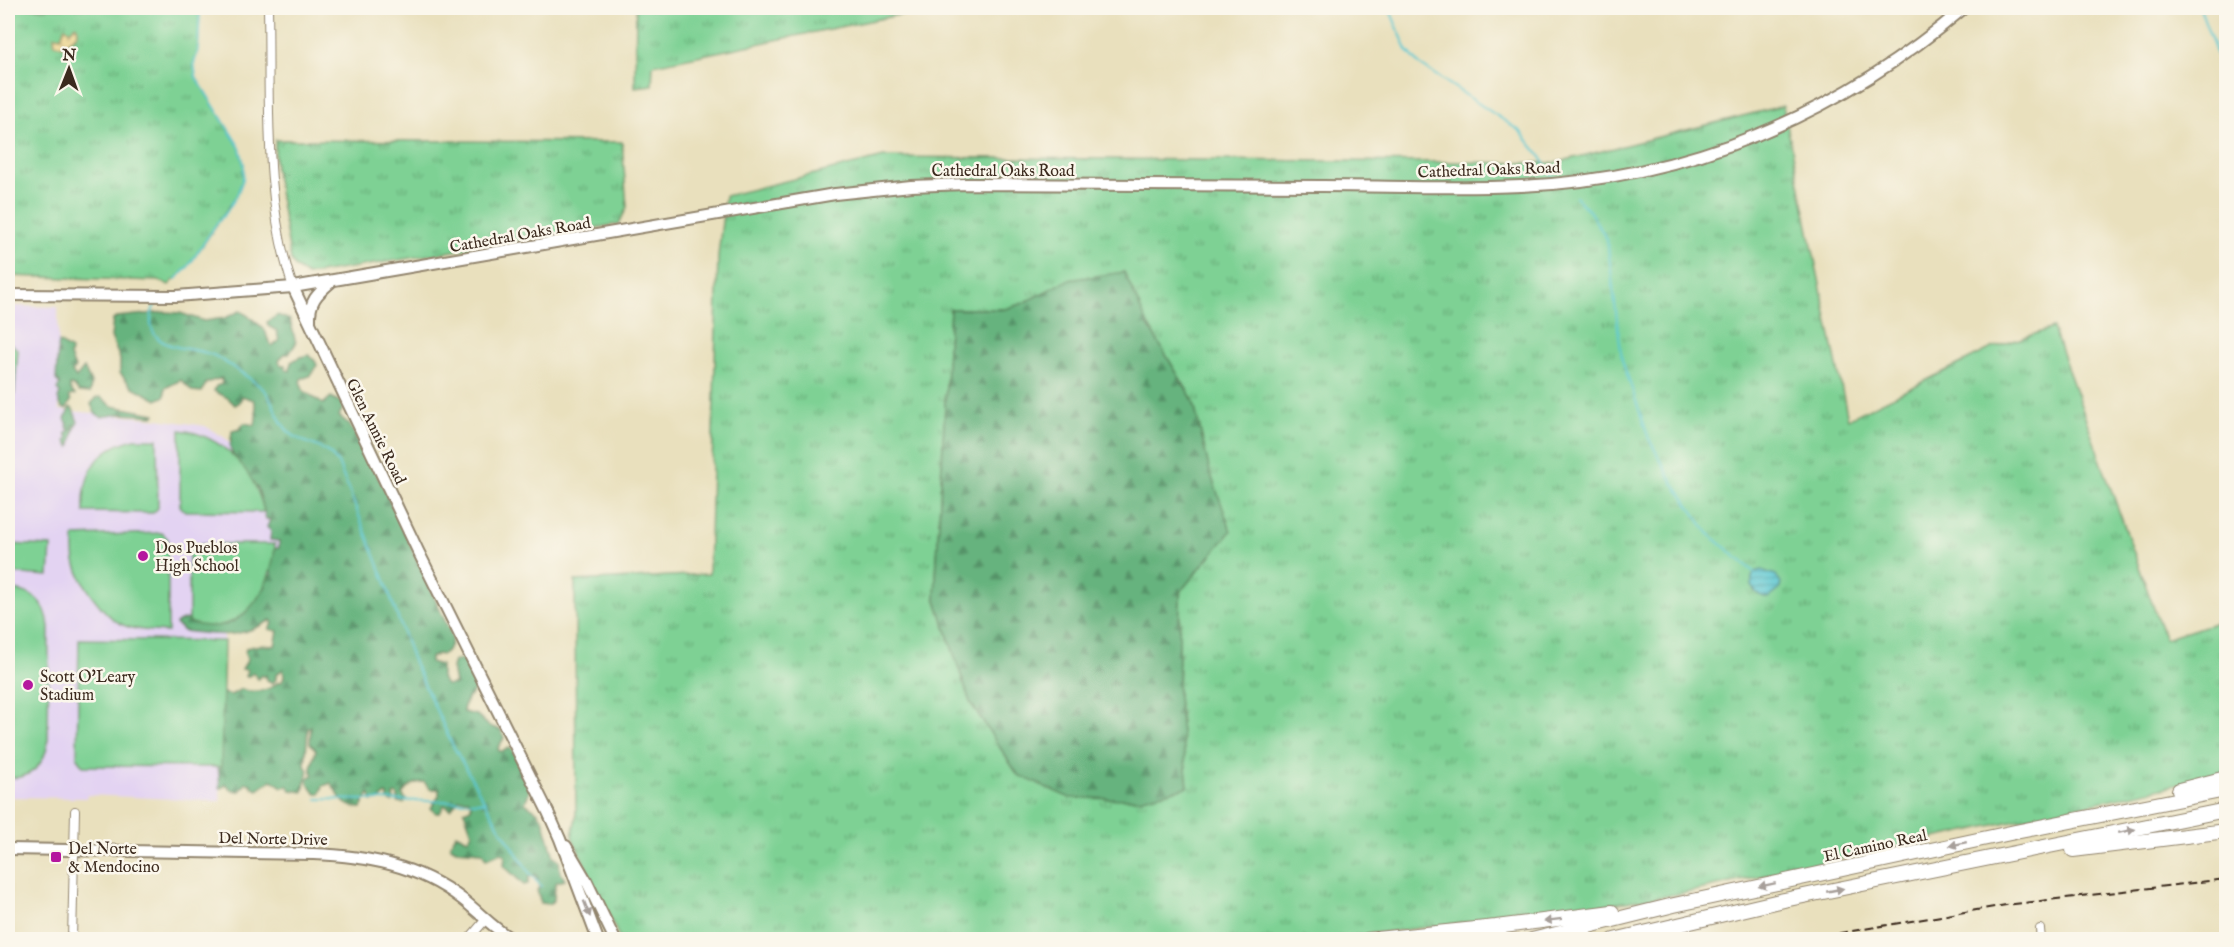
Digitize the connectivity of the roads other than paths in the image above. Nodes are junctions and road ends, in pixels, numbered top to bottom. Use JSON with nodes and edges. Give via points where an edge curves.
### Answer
{"nodes":[{"id":1,"x":268,"y":8,"type":"edge"},
{"id":2,"x":1964,"y":8,"type":"edge"},
{"id":3,"x":332,"y":281,"type":"junction"},
{"id":4,"x":293,"y":287,"type":"junction"},
{"id":5,"x":8,"y":295,"type":"edge"},
{"id":6,"x":311,"y":327,"type":"junction"},
{"id":7,"x":2226,"y":778,"type":"edge"},
{"id":8,"x":2226,"y":790,"type":"edge"},
{"id":9,"x":2226,"y":810,"type":"edge"},
{"id":10,"x":75,"y":811,"type":"dead end"},
{"id":11,"x":2226,"y":831,"type":"edge"},
{"id":12,"x":2015,"y":832,"type":"junction"},
{"id":13,"x":560,"y":839,"type":"junction"},
{"id":14,"x":8,"y":849,"type":"edge"},
{"id":15,"x":74,"y":850,"type":"junction"},
{"id":16,"x":1947,"y":868,"type":"junction"},
{"id":17,"x":1674,"y":904,"type":"junction"},
{"id":18,"x":486,"y":919,"type":"junction"},
{"id":19,"x":2040,"y":929,"type":"dead end"},
{"id":20,"x":72,"y":939,"type":"edge"},
{"id":21,"x":468,"y":939,"type":"edge"},
{"id":22,"x":513,"y":939,"type":"edge"},
{"id":23,"x":598,"y":939,"type":"edge"},
{"id":24,"x":615,"y":939,"type":"edge"},
{"id":25,"x":1367,"y":939,"type":"edge"},
{"id":26,"x":1532,"y":939,"type":"edge"},
{"id":27,"x":1614,"y":939,"type":"edge"},
{"id":28,"x":2041,"y":939,"type":"edge"}],
"edges":[{"from":1,"to":4,"type":"street","name":"Glen Annie Road","via":[[275,211]]},
{"from":2,"to":3,"type":"main road","name":"Cathedral Oaks Road","via":[[1902,57],[1825,105],[1729,146],[1622,175],[1521,186],[911,186],[835,194]]},
{"from":3,"to":4,"type":"main road","name":"Cathedral Oaks Road"},
{"from":3,"to":6,"type":"main road","via":[[310,305]]},
{"from":4,"to":5,"type":"main road","name":"Cathedral Oaks Road","via":[[176,296]]},
{"from":4,"to":6,"type":"main road","name":"Glen Annie Road"},
{"from":6,"to":13,"type":"main road","name":"Glen Annie Road"},
{"from":7,"to":12,"type":"highway"},
{"from":8,"to":12,"type":"highway","name":"El Camino Real"},
{"from":16,"to":9,"type":"highway","one_way":true},
{"from":10,"to":15,"type":"street"},
{"from":11,"to":16,"type":"highway","via":[[2060,852],[1965,870]]},
{"from":12,"to":17,"type":"highway","name":"El Camino Real","one_way":true},
{"from":13,"to":23,"type":"main road","name":"Glen Annie Road","one_way":true},
{"from":13,"to":24,"type":"main road","name":"Glen Annie Road","via":[[573,856]]},
{"from":14,"to":15,"type":"main road","name":"Del Norte Drive"},
{"from":15,"to":18,"type":"main road","name":"Del Norte Drive","via":[[362,857],[424,875]]},
{"from":15,"to":20,"type":"street"},
{"from":27,"to":16,"type":"highway","one_way":true},
{"from":17,"to":25,"type":"highway","one_way":true},
{"from":17,"to":26,"type":"highway","name":"El Camino Real"},
{"from":18,"to":21,"type":"street"},
{"from":18,"to":22,"type":"main road","name":"Del Norte Drive"},
{"from":19,"to":28,"type":"street"}]}
